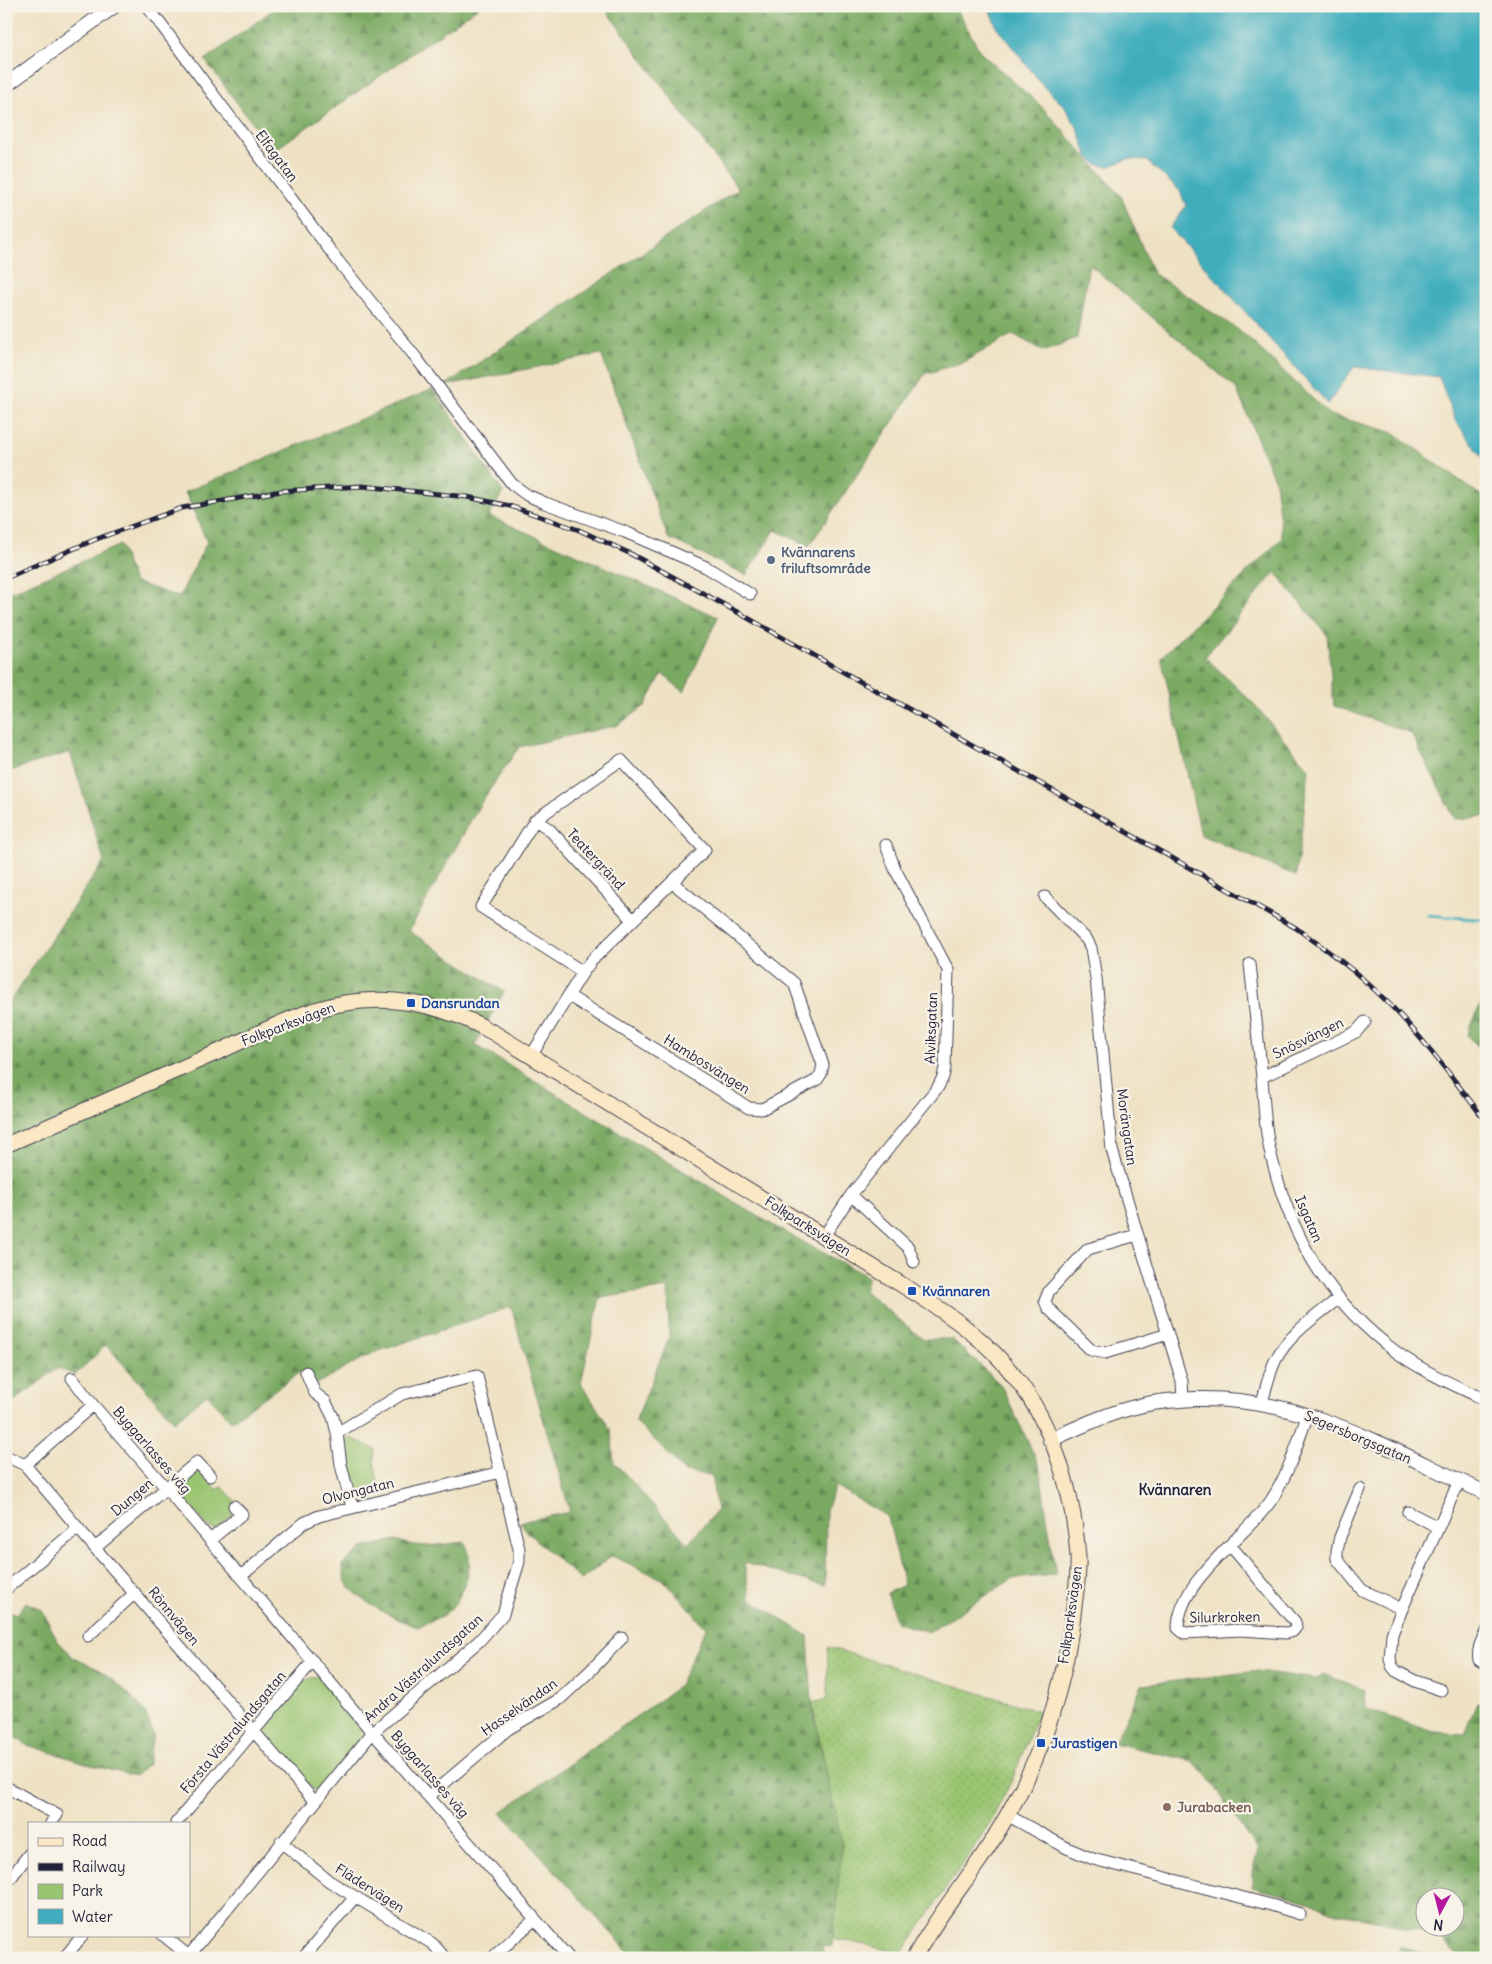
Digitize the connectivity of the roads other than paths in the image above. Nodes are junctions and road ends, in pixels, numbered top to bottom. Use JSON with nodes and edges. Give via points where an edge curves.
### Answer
{"nodes":[{"id":1,"x":114,"y":6,"type":"edge"},
{"id":2,"x":146,"y":6,"type":"edge"},
{"id":3,"x":6,"y":85,"type":"edge"},
{"id":4,"x":750,"y":594,"type":"dead end"},
{"id":5,"x":535,"y":820,"type":"junction"},
{"id":6,"x":886,"y":845,"type":"dead end"},
{"id":7,"x":673,"y":883,"type":"junction"},
{"id":8,"x":1045,"y":898,"type":"dead end"},
{"id":9,"x":633,"y":920,"type":"junction"},
{"id":10,"x":1250,"y":964,"type":"dead end"},
{"id":11,"x":583,"y":972,"type":"junction"},
{"id":12,"x":569,"y":996,"type":"junction"},
{"id":13,"x":1365,"y":1022,"type":"dead end"},
{"id":14,"x":531,"y":1056,"type":"junction"},
{"id":15,"x":1262,"y":1077,"type":"junction"},
{"id":16,"x":6,"y":1145,"type":"edge"},
{"id":17,"x":851,"y":1195,"type":"junction"},
{"id":18,"x":1137,"y":1235,"type":"junction"},
{"id":19,"x":824,"y":1236,"type":"junction"},
{"id":20,"x":914,"y":1262,"type":"dead end"},
{"id":21,"x":1339,"y":1298,"type":"junction"},
{"id":22,"x":1168,"y":1334,"type":"junction"},
{"id":23,"x":306,"y":1372,"type":"dead end"},
{"id":24,"x":72,"y":1378,"type":"dead end"},
{"id":25,"x":1183,"y":1400,"type":"junction"},
{"id":26,"x":1486,"y":1400,"type":"edge"},
{"id":27,"x":1262,"y":1403,"type":"junction"},
{"id":28,"x":93,"y":1406,"type":"junction"},
{"id":29,"x":1308,"y":1414,"type":"junction"},
{"id":30,"x":338,"y":1433,"type":"junction"},
{"id":31,"x":1050,"y":1440,"type":"junction"},
{"id":32,"x":6,"y":1456,"type":"edge"},
{"id":33,"x":25,"y":1465,"type":"junction"},
{"id":34,"x":501,"y":1472,"type":"junction"},
{"id":35,"x":210,"y":1476,"type":"dead end"},
{"id":36,"x":1459,"y":1481,"type":"junction"},
{"id":37,"x":166,"y":1488,"type":"junction"},
{"id":38,"x":1360,"y":1489,"type":"dead end"},
{"id":39,"x":1486,"y":1493,"type":"edge"},
{"id":40,"x":234,"y":1506,"type":"dead end"},
{"id":41,"x":352,"y":1507,"type":"junction"},
{"id":42,"x":1408,"y":1512,"type":"dead end"},
{"id":43,"x":1438,"y":1527,"type":"junction"},
{"id":44,"x":78,"y":1528,"type":"junction"},
{"id":45,"x":210,"y":1540,"type":"junction"},
{"id":46,"x":1230,"y":1545,"type":"junction"},
{"id":47,"x":95,"y":1548,"type":"junction"},
{"id":48,"x":241,"y":1576,"type":"junction"},
{"id":49,"x":6,"y":1589,"type":"edge"},
{"id":50,"x":135,"y":1593,"type":"junction"},
{"id":51,"x":1402,"y":1609,"type":"junction"},
{"id":52,"x":1486,"y":1632,"type":"edge"},
{"id":53,"x":88,"y":1636,"type":"dead end"},
{"id":54,"x":622,"y":1638,"type":"dead end"},
{"id":55,"x":313,"y":1661,"type":"junction"},
{"id":56,"x":1486,"y":1664,"type":"edge"},
{"id":57,"x":1441,"y":1690,"type":"dead end"},
{"id":58,"x":254,"y":1730,"type":"junction"},
{"id":59,"x":373,"y":1732,"type":"junction"},
{"id":60,"x":6,"y":1787,"type":"edge"},
{"id":61,"x":429,"y":1796,"type":"junction"},
{"id":62,"x":315,"y":1802,"type":"junction"},
{"id":63,"x":1007,"y":1815,"type":"junction"},
{"id":64,"x":54,"y":1819,"type":"edge"},
{"id":65,"x":177,"y":1822,"type":"edge"},
{"id":66,"x":281,"y":1842,"type":"junction"},
{"id":67,"x":28,"y":1855,"type":"edge"},
{"id":68,"x":6,"y":1884,"type":"edge"},
{"id":69,"x":355,"y":1897,"type":"junction"},
{"id":70,"x":1300,"y":1914,"type":"dead end"},
{"id":71,"x":535,"y":1919,"type":"junction"},
{"id":72,"x":82,"y":1936,"type":"edge"},
{"id":73,"x":165,"y":1936,"type":"edge"},
{"id":74,"x":189,"y":1957,"type":"edge"},
{"id":75,"x":64,"y":1958,"type":"edge"},
{"id":76,"x":303,"y":1958,"type":"edge"},
{"id":77,"x":444,"y":1958,"type":"edge"},
{"id":78,"x":492,"y":1958,"type":"edge"},
{"id":79,"x":569,"y":1958,"type":"edge"},
{"id":80,"x":914,"y":1958,"type":"edge"}],
"edges":[{"from":1,"to":3,"type":"street"},
{"from":2,"to":4,"type":"street","name":"Elfagatan","via":[[512,484],[545,503],[625,532],[706,567]]},
{"from":5,"to":7,"type":"street","via":[[621,760],[705,850]]},
{"from":5,"to":9,"type":"street","name":"Teatergränd","via":[[549,829]]},
{"from":5,"to":11,"type":"street","via":[[481,908]]},
{"from":6,"to":17,"type":"street","name":"Alviksgatan","via":[[895,869],[948,970],[945,1068],[938,1087]]},
{"from":7,"to":9,"type":"street"},
{"from":7,"to":12,"type":"street","name":"Hambosvängen","via":[[794,983],[823,1065],[817,1080],[762,1109],[749,1108]]},
{"from":8,"to":18,"type":"street","name":"Morängatan","via":[[1091,948],[1112,1150]]},
{"from":9,"to":11,"type":"street"},
{"from":10,"to":15,"type":"street","name":"Isgatan"},
{"from":11,"to":12,"type":"street"},
{"from":12,"to":14,"type":"street"},
{"from":13,"to":15,"type":"street","name":"Snösvängen","via":[[1356,1032]]},
{"from":14,"to":16,"type":"main road","name":"Folkparksvägen","via":[[478,1024],[450,1012],[393,1001],[344,1003],[296,1017]]},
{"from":14,"to":19,"type":"main road","name":"Folkparksvägen"},
{"from":15,"to":21,"type":"street","name":"Isgatan","via":[[1271,1157],[1287,1209],[1304,1248]]},
{"from":17,"to":19,"type":"street","name":"Alviksgatan"},
{"from":17,"to":20,"type":"street","via":[[908,1247]]},
{"from":18,"to":22,"type":"street","name":"Morängatan"},
{"from":18,"to":22,"type":"street","via":[[1088,1249],[1049,1291],[1045,1301],[1048,1308],[1091,1350],[1105,1354]]},
{"from":19,"to":31,"type":"main road","name":"Folkparksvägen","via":[[930,1302],[976,1335],[1020,1384],[1038,1412]]},
{"from":21,"to":26,"type":"street","name":"Isgatan","via":[[1400,1355],[1427,1372]]},
{"from":21,"to":27,"type":"street","via":[[1293,1336],[1281,1351],[1271,1369]]},
{"from":22,"to":25,"type":"street","name":"Morängatan","via":[[1182,1381]]},
{"from":23,"to":30,"type":"street","via":[[315,1393],[325,1400]]},
{"from":24,"to":28,"type":"street","name":"Byggarlasses väg"},
{"from":25,"to":27,"type":"street","name":"Segersborgsgatan","via":[[1225,1399]]},
{"from":25,"to":31,"type":"street","name":"Segersborgsgatan","via":[[1139,1405]]},
{"from":27,"to":29,"type":"street","name":"Segersborgsgatan"},
{"from":28,"to":33,"type":"street"},
{"from":28,"to":37,"type":"street","name":"Byggarlasses väg"},
{"from":29,"to":36,"type":"street","name":"Segersborgsgatan"},
{"from":29,"to":46,"type":"street","name":"Silurkroken","via":[[1288,1468],[1274,1494],[1259,1516]]},
{"from":30,"to":34,"type":"street","name":"Andra Västralundsgatan","via":[[402,1394],[477,1376]]},
{"from":30,"to":41,"type":"street","via":[[341,1465]]},
{"from":31,"to":63,"type":"main road","name":"Folkparksvägen","via":[[1071,1501],[1078,1558],[1075,1598],[1052,1710],[1037,1754]]},
{"from":32,"to":33,"type":"street","name":"Rönnvägen"},
{"from":33,"to":44,"type":"street","name":"Rönnvägen"},
{"from":34,"to":41,"type":"street","name":"Olvongatan"},
{"from":34,"to":59,"type":"street","name":"Andra Västralundsgatan","via":[[520,1562],[503,1614],[479,1641]]},
{"from":35,"to":37,"type":"street","name":"Dungen","via":[[197,1462]]},
{"from":36,"to":39,"type":"street","name":"Segersborgsgatan"},
{"from":36,"to":43,"type":"street"},
{"from":37,"to":45,"type":"street","name":"Byggarlasses väg"},
{"from":37,"to":47,"type":"street","name":"Dungen"},
{"from":38,"to":51,"type":"street","via":[[1340,1537],[1337,1559],[1362,1590]]},
{"from":40,"to":45,"type":"street","via":[[242,1514]]},
{"from":41,"to":48,"type":"street","name":"Olvongatan","via":[[304,1523]]},
{"from":42,"to":43,"type":"street"},
{"from":43,"to":51,"type":"street"},
{"from":44,"to":47,"type":"street","name":"Rönnvägen"},
{"from":44,"to":49,"type":"street"},
{"from":45,"to":48,"type":"street","name":"Byggarlasses väg"},
{"from":46,"to":46,"type":"street","name":"Silurkroken","via":[[1190,1593],[1181,1610],[1178,1628],[1184,1633],[1195,1634],[1241,1630],[1293,1632],[1295,1622]]},
{"from":47,"to":50,"type":"street","name":"Rönnvägen"},
{"from":48,"to":55,"type":"street","name":"Byggarlasses väg"},
{"from":50,"to":53,"type":"street"},
{"from":50,"to":58,"type":"street","name":"Rönnvägen"},
{"from":51,"to":57,"type":"street","via":[[1392,1634],[1392,1666],[1415,1681]]},
{"from":52,"to":56,"type":"street","via":[[1478,1649],[1480,1660]]},
{"from":54,"to":61,"type":"street","name":"Hasselvändan","via":[[560,1699],[508,1730]]},
{"from":55,"to":58,"type":"street","name":"Första Västralundsgatan"},
{"from":55,"to":59,"type":"street","name":"Byggarlasses väg"},
{"from":58,"to":62,"type":"street","name":"Rönnvägen"},
{"from":58,"to":65,"type":"street","name":"Första Västralundsgatan"},
{"from":59,"to":61,"type":"street","name":"Byggarlasses väg"},
{"from":59,"to":62,"type":"street","name":"Andra Västralundsgatan"},
{"from":60,"to":64,"type":"street"},
{"from":61,"to":71,"type":"street","name":"Byggarlasses väg"},
{"from":62,"to":66,"type":"street","name":"Andra Västralundsgatan"},
{"from":63,"to":70,"type":"street","via":[[1093,1859]]},
{"from":63,"to":80,"type":"main road","name":"Folkparksvägen"},
{"from":66,"to":69,"type":"street","name":"Flädervägen","via":[[329,1881]]},
{"from":66,"to":74,"type":"street","name":"Andra Västralundsgatan"},
{"from":67,"to":68,"type":"street"},
{"from":69,"to":76,"type":"street"},
{"from":69,"to":77,"type":"street","name":"Flädervägen","via":[[433,1944]]},
{"from":71,"to":78,"type":"street"},
{"from":71,"to":79,"type":"street","name":"Byggarlasses väg"},
{"from":72,"to":75,"type":"street"},
{"from":73,"to":74,"type":"street"}]}
